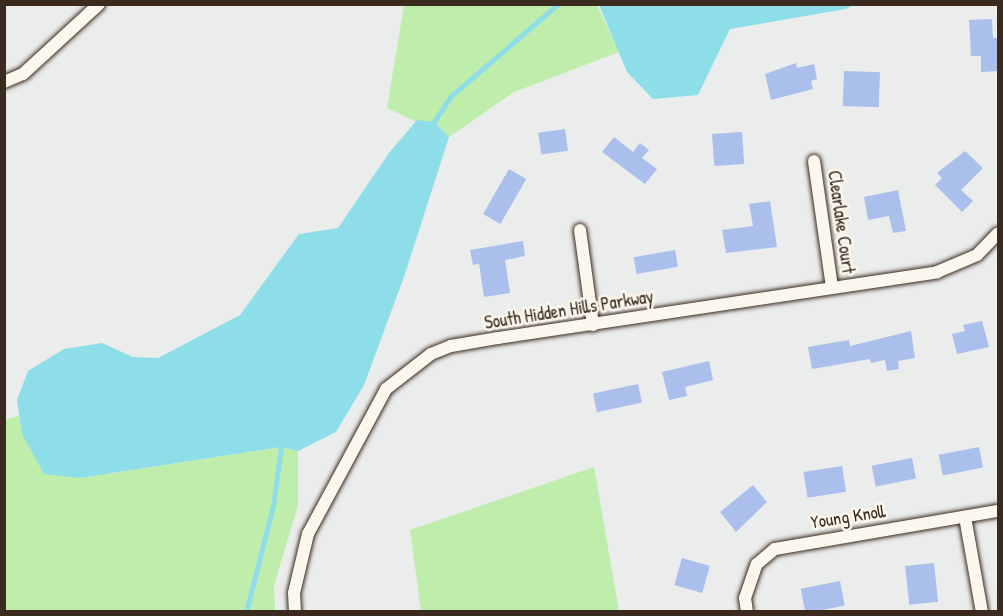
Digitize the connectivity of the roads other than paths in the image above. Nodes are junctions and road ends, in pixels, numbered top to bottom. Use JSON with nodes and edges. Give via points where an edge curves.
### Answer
{"nodes":[{"id":1,"x":99,"y":4,"type":"edge"},
{"id":2,"x":4,"y":82,"type":"edge"},
{"id":3,"x":814,"y":161,"type":"dead end"},
{"id":4,"x":580,"y":230,"type":"dead end"},
{"id":5,"x":999,"y":233,"type":"edge"},
{"id":6,"x":832,"y":288,"type":"junction"},
{"id":7,"x":593,"y":325,"type":"junction"},
{"id":8,"x":999,"y":511,"type":"edge"},
{"id":9,"x":965,"y":517,"type":"junction"},
{"id":10,"x":295,"y":612,"type":"edge"},
{"id":11,"x":747,"y":612,"type":"edge"},
{"id":12,"x":982,"y":612,"type":"edge"}],
"edges":[{"from":1,"to":2,"type":"street","via":[[23,74]]},
{"from":3,"to":6,"type":"street","name":"Clearlake Court"},
{"from":4,"to":7,"type":"street"},
{"from":5,"to":6,"type":"street","name":"South Hidden Hills Parkway","via":[[977,255],[947,268]]},
{"from":6,"to":7,"type":"street","name":"South Hidden Hills Parkway"},
{"from":7,"to":10,"type":"street","name":"South Hidden Hills Parkway","via":[[451,346],[431,354],[396,378],[308,534],[294,593]]},
{"from":8,"to":9,"type":"street","name":"Young Knoll"},
{"from":9,"to":11,"type":"street","name":"Young Knoll","via":[[775,549],[757,564],[745,598]]},
{"from":9,"to":12,"type":"street"}]}
